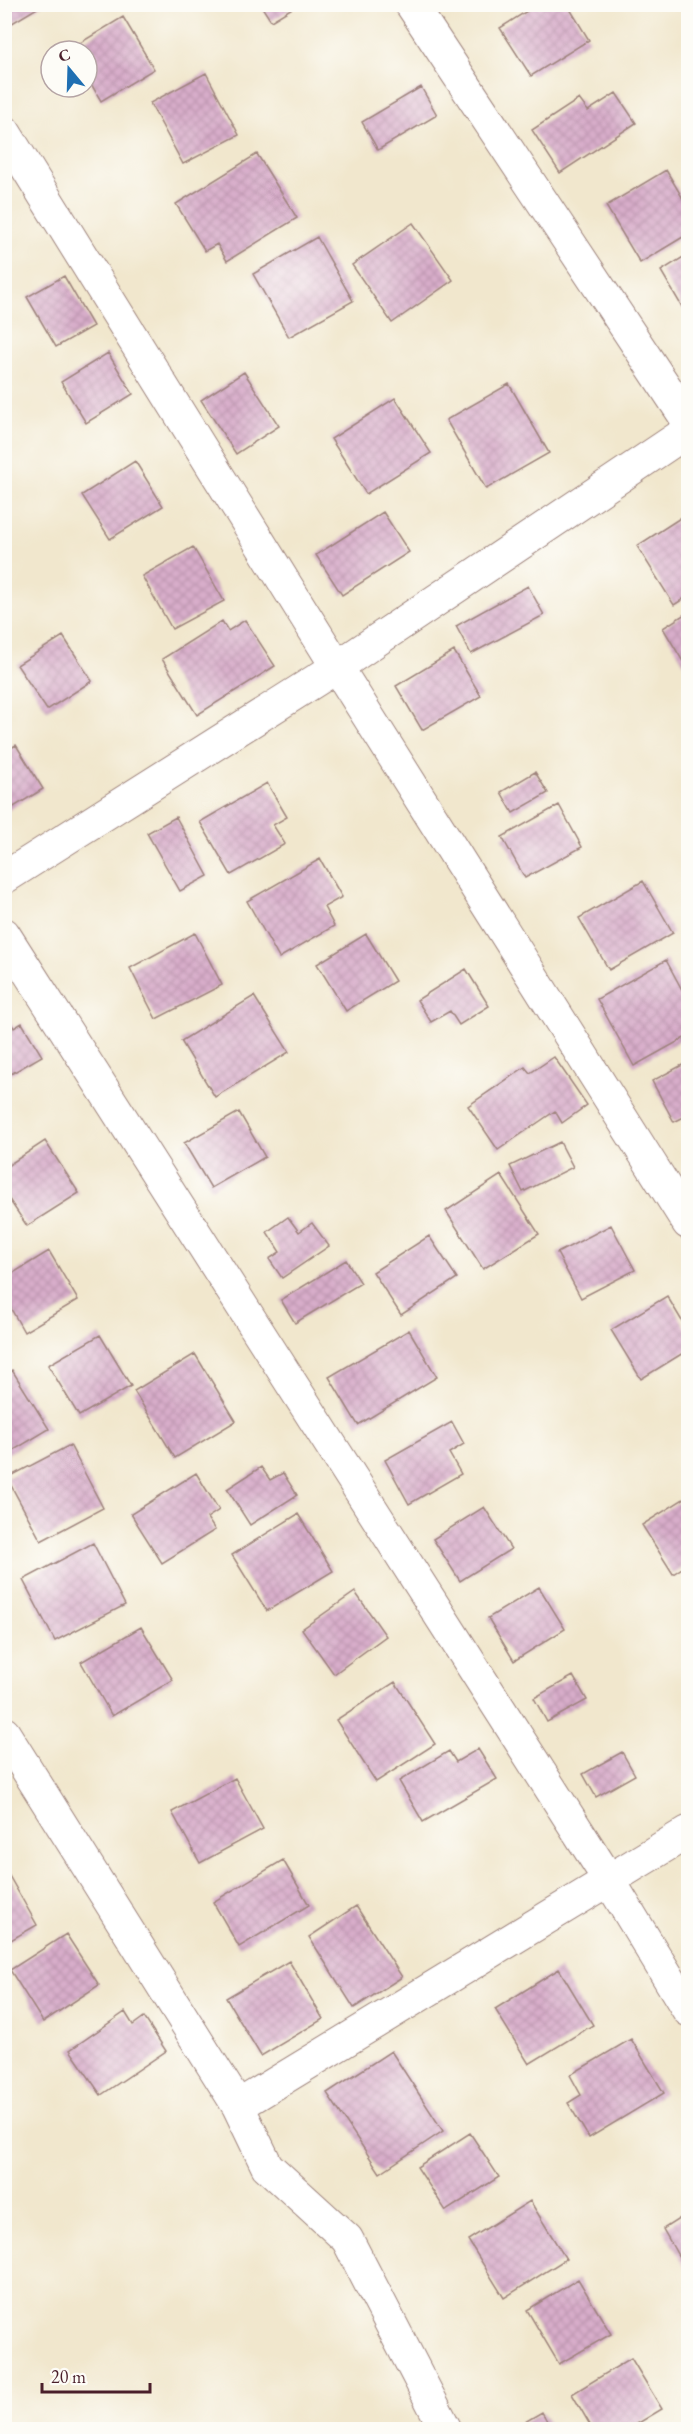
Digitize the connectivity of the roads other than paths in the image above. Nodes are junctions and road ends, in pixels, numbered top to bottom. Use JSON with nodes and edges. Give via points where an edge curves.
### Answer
{"nodes":[{"id":1,"x":411,"y":4,"type":"edge"},
{"id":2,"x":4,"y":131,"type":"edge"},
{"id":3,"x":688,"y":421,"type":"edge"},
{"id":4,"x":688,"y":431,"type":"edge"},
{"id":5,"x":337,"y":667,"type":"junction"},
{"id":6,"x":4,"y":878,"type":"edge"},
{"id":7,"x":4,"y":934,"type":"edge"},
{"id":8,"x":688,"y":1223,"type":"edge"},
{"id":9,"x":4,"y":1733,"type":"edge"},
{"id":10,"x":688,"y":1832,"type":"edge"},
{"id":11,"x":609,"y":1880,"type":"junction"},
{"id":12,"x":688,"y":2010,"type":"edge"},
{"id":13,"x":238,"y":2106,"type":"junction"},
{"id":14,"x":446,"y":2430,"type":"edge"}],
"edges":[{"from":1,"to":3,"type":"street"},
{"from":2,"to":5,"type":"street"},
{"from":4,"to":5,"type":"street"},
{"from":5,"to":6,"type":"street"},
{"from":5,"to":8,"type":"street"},
{"from":7,"to":11,"type":"street"},
{"from":9,"to":13,"type":"street"},
{"from":10,"to":11,"type":"street"},
{"from":11,"to":12,"type":"street"},
{"from":11,"to":13,"type":"street"},
{"from":13,"to":14,"type":"street","via":[[267,2166],[347,2239]]}]}
